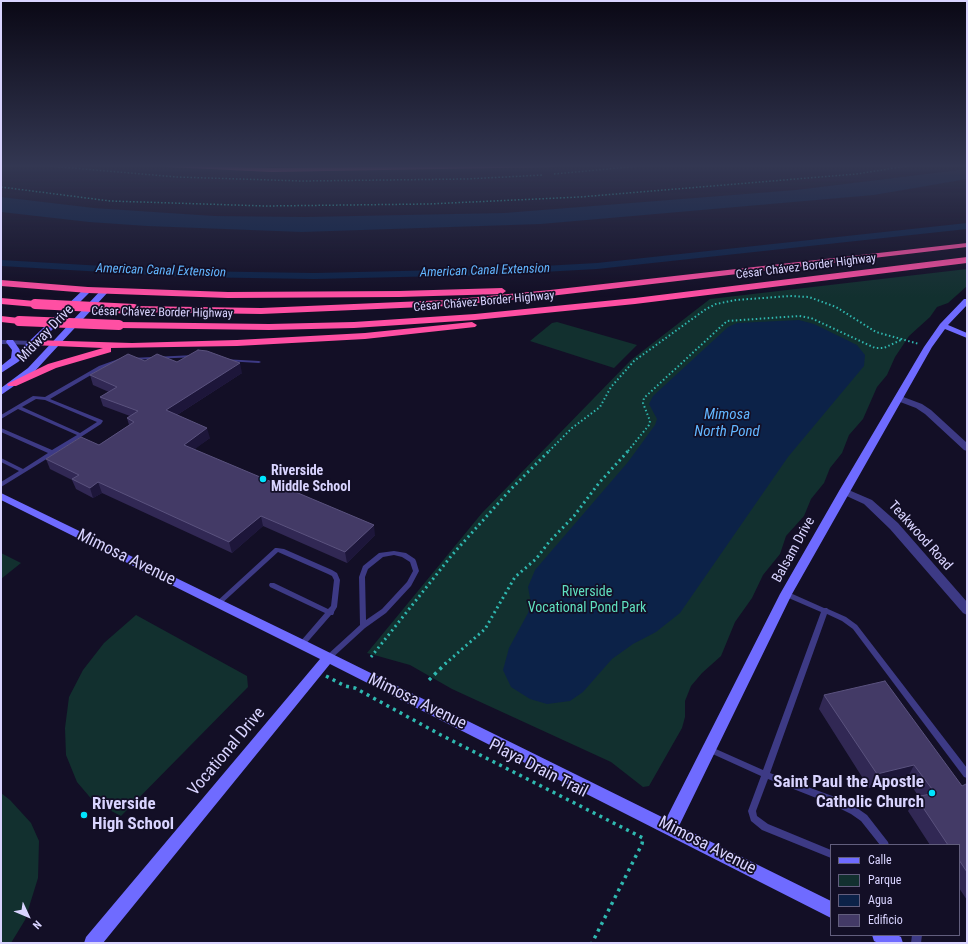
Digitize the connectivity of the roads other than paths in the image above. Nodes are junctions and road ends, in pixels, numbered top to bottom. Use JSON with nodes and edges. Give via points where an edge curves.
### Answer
{"nodes":[{"id":1,"x":967,"y":245,"type":"edge"},
{"id":2,"x":967,"y":260,"type":"edge"},
{"id":3,"x":1,"y":283,"type":"edge"},
{"id":4,"x":639,"y":283,"type":"junction"},
{"id":5,"x":88,"y":290,"type":"junction"},
{"id":6,"x":105,"y":291,"type":"junction"},
{"id":7,"x":1,"y":301,"type":"edge"},
{"id":8,"x":635,"y":301,"type":"junction"},
{"id":9,"x":967,"y":301,"type":"edge"},
{"id":10,"x":1,"y":319,"type":"edge"},
{"id":11,"x":942,"y":326,"type":"junction"},
{"id":12,"x":967,"y":336,"type":"edge"},
{"id":13,"x":5,"y":342,"type":"edge"},
{"id":14,"x":34,"y":343,"type":"junction"},
{"id":15,"x":56,"y":344,"type":"junction"},
{"id":16,"x":132,"y":346,"type":"junction"},
{"id":17,"x":202,"y":356,"type":"edge"},
{"id":18,"x":221,"y":359,"type":"edge"},
{"id":19,"x":15,"y":360,"type":"junction"},
{"id":20,"x":259,"y":362,"type":"dead end"},
{"id":21,"x":1,"y":370,"type":"edge"},
{"id":22,"x":12,"y":384,"type":"junction"},
{"id":23,"x":1,"y":392,"type":"edge"},
{"id":24,"x":898,"y":398,"type":"junction"},
{"id":25,"x":46,"y":399,"type":"junction"},
{"id":26,"x":18,"y":407,"type":"junction"},
{"id":27,"x":1,"y":417,"type":"edge"},
{"id":28,"x":1,"y":430,"type":"edge"},
{"id":29,"x":81,"y":435,"type":"junction"},
{"id":30,"x":967,"y":448,"type":"edge"},
{"id":31,"x":53,"y":453,"type":"junction"},
{"id":32,"x":1,"y":460,"type":"edge"},
{"id":33,"x":23,"y":471,"type":"junction"},
{"id":34,"x":1,"y":485,"type":"edge"},
{"id":35,"x":844,"y":491,"type":"junction"},
{"id":36,"x":1,"y":496,"type":"edge"},
{"id":37,"x":272,"y":585,"type":"dead end"},
{"id":38,"x":786,"y":594,"type":"junction"},
{"id":39,"x":218,"y":603,"type":"junction"},
{"id":40,"x":825,"y":610,"type":"junction"},
{"id":41,"x":967,"y":610,"type":"edge"},
{"id":42,"x":331,"y":613,"type":"junction"},
{"id":43,"x":363,"y":626,"type":"junction"},
{"id":44,"x":302,"y":644,"type":"junction"},
{"id":45,"x":328,"y":658,"type":"junction"},
{"id":46,"x":709,"y":748,"type":"junction"},
{"id":47,"x":766,"y":774,"type":"junction"},
{"id":48,"x":967,"y":774,"type":"edge"},
{"id":49,"x":670,"y":827,"type":"junction"},
{"id":50,"x":884,"y":844,"type":"edge"},
{"id":51,"x":830,"y":854,"type":"edge"},
{"id":52,"x":830,"y":909,"type":"edge"},
{"id":53,"x":882,"y":936,"type":"edge"},
{"id":54,"x":92,"y":943,"type":"edge"},
{"id":55,"x":895,"y":943,"type":"edge"}],
"edges":[{"from":1,"to":4,"type":"highway","name":"César Chávez Border Highway"},
{"from":2,"to":8,"type":"highway","name":"César Chávez Border Highway"},
{"from":3,"to":5,"type":"highway"},
{"from":4,"to":6,"type":"highway","via":[[399,294],[228,295]]},
{"from":4,"to":7,"type":"highway","name":"César Chávez Border Highway","bridge":true,"via":[[492,299],[261,311],[134,309]]},
{"from":5,"to":6,"type":"highway"},
{"from":5,"to":14,"type":"street","name":"Midway Drive"},
{"from":6,"to":15,"type":"street","name":"Midway Drive"},
{"from":8,"to":10,"type":"highway","name":"César Chávez Border Highway","bridge":true,"via":[[475,317],[354,325],[119,325]]},
{"from":8,"to":16,"type":"highway","via":[[467,326],[364,336]]},
{"from":9,"to":11,"type":"street","name":"Balsam Drive"},
{"from":11,"to":12,"type":"street"},
{"from":11,"to":24,"type":"street","name":"Balsam Drive"},
{"from":13,"to":14,"type":"street"},
{"from":13,"to":19,"type":"street","via":[[16,350]]},
{"from":14,"to":15,"type":"highway"},
{"from":14,"to":19,"type":"street","name":"Midway Drive"},
{"from":15,"to":16,"type":"highway"},
{"from":15,"to":22,"type":"street","name":"Midway Drive","via":[[31,370]]},
{"from":16,"to":22,"type":"highway","via":[[69,360]]},
{"from":17,"to":25,"type":"lane","via":[[117,360]]},
{"from":18,"to":20,"type":"lane"},
{"from":19,"to":21,"type":"street","name":"Midway Drive"},
{"from":22,"to":23,"type":"street","name":"Midway Drive"},
{"from":24,"to":30,"type":"street","via":[[928,412]]},
{"from":24,"to":35,"type":"street","name":"Balsam Drive"},
{"from":25,"to":26,"type":"lane","via":[[35,397]]},
{"from":25,"to":29,"type":"lane","via":[[100,421]]},
{"from":26,"to":27,"type":"lane"},
{"from":26,"to":29,"type":"lane"},
{"from":28,"to":31,"type":"lane"},
{"from":29,"to":31,"type":"lane"},
{"from":31,"to":33,"type":"lane"},
{"from":32,"to":33,"type":"lane"},
{"from":33,"to":34,"type":"lane"},
{"from":35,"to":38,"type":"street","name":"Balsam Drive"},
{"from":35,"to":41,"type":"street","name":"Teakwood Road","via":[[868,502],[894,526]]},
{"from":36,"to":39,"type":"street","name":"Mimosa Avenue"},
{"from":37,"to":42,"type":"lane"},
{"from":38,"to":40,"type":"lane"},
{"from":38,"to":46,"type":"street","name":"Balsam Drive"},
{"from":39,"to":42,"type":"lane","via":[[273,552],[282,551],[335,575],[337,580]]},
{"from":39,"to":44,"type":"street","name":"Mimosa Avenue"},
{"from":40,"to":47,"type":"lane"},
{"from":40,"to":48,"type":"lane","via":[[844,619],[866,639]]},
{"from":42,"to":44,"type":"lane"},
{"from":43,"to":43,"type":"lane","via":[[384,611],[409,584],[416,571],[413,562],[404,555],[381,555],[366,568],[362,577]]},
{"from":43,"to":45,"type":"lane"},
{"from":44,"to":45,"type":"street","name":"Mimosa Avenue"},
{"from":45,"to":49,"type":"street","name":"Mimosa Avenue"},
{"from":45,"to":54,"type":"street","name":"Vocational Drive"},
{"from":46,"to":47,"type":"lane"},
{"from":46,"to":49,"type":"street","name":"Balsam Drive"},
{"from":47,"to":50,"type":"lane","via":[[854,811],[864,818]]},
{"from":47,"to":51,"type":"lane","via":[[752,811],[754,818],[765,827]]},
{"from":49,"to":52,"type":"street","name":"Mimosa Avenue"},
{"from":53,"to":55,"type":"street"}]}
